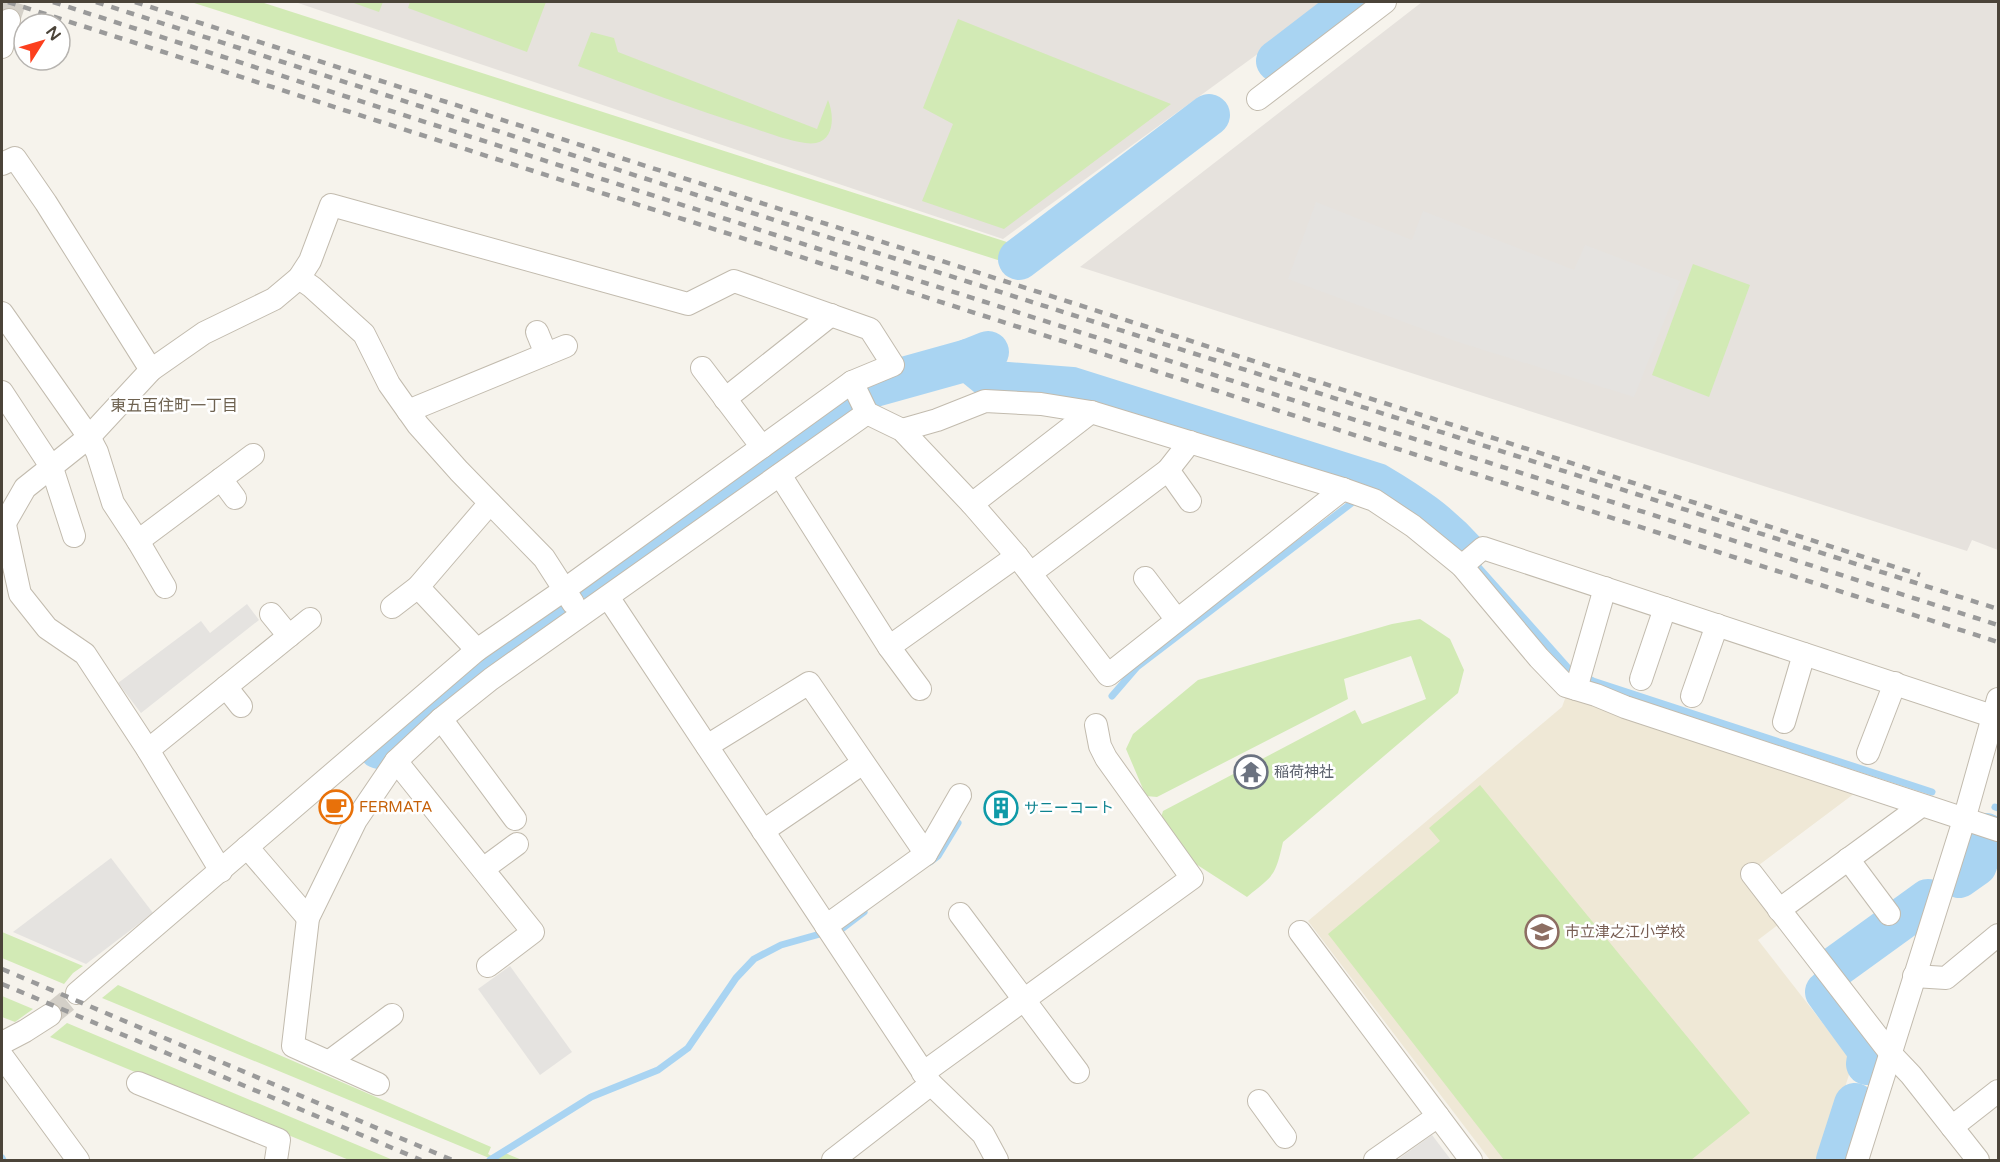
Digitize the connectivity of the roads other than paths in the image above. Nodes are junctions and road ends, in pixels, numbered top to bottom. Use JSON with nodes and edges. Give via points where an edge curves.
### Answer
{"nodes":[{"id":1,"x":1385,"y":2,"type":"edge"},
{"id":2,"x":9,"y":20,"type":"tunnel mouth"},
{"id":3,"x":2,"y":46,"type":"edge"},
{"id":4,"x":1258,"y":99,"type":"dead end"},
{"id":5,"x":2,"y":165,"type":"edge"},
{"id":6,"x":298,"y":278,"type":"junction"},
{"id":7,"x":2,"y":313,"type":"edge"},
{"id":8,"x":831,"y":315,"type":"junction"},
{"id":9,"x":537,"y":333,"type":"dead end"},
{"id":10,"x":702,"y":368,"type":"dead end"},
{"id":11,"x":151,"y":370,"type":"junction"},
{"id":12,"x":2,"y":392,"type":"edge"},
{"id":13,"x":858,"y":395,"type":"junction"},
{"id":14,"x":725,"y":399,"type":"junction"},
{"id":15,"x":408,"y":411,"type":"junction"},
{"id":16,"x":1091,"y":412,"type":"junction"},
{"id":17,"x":902,"y":430,"type":"junction"},
{"id":18,"x":90,"y":437,"type":"junction"},
{"id":19,"x":1190,"y":442,"type":"junction"},
{"id":20,"x":253,"y":455,"type":"dead end"},
{"id":21,"x":768,"y":461,"type":"junction"},
{"id":22,"x":52,"y":468,"type":"junction"},
{"id":23,"x":1168,"y":470,"type":"junction"},
{"id":24,"x":220,"y":479,"type":"junction"},
{"id":25,"x":1343,"y":489,"type":"junction"},
{"id":26,"x":235,"y":498,"type":"dead end"},
{"id":27,"x":711,"y":501,"type":"junction"},
{"id":28,"x":1190,"y":501,"type":"dead end"},
{"id":29,"x":490,"y":503,"type":"junction"},
{"id":30,"x":972,"y":504,"type":"junction"},
{"id":31,"x":3,"y":527,"type":"edge"},
{"id":32,"x":74,"y":536,"type":"dead end"},
{"id":33,"x":138,"y":541,"type":"junction"},
{"id":34,"x":1024,"y":564,"type":"junction"},
{"id":35,"x":1462,"y":566,"type":"junction"},
{"id":36,"x":1145,"y":578,"type":"dead end"},
{"id":37,"x":573,"y":583,"type":"junction"},
{"id":38,"x":165,"y":587,"type":"dead end"},
{"id":39,"x":418,"y":587,"type":"junction"},
{"id":40,"x":1605,"y":588,"type":"junction"},
{"id":41,"x":596,"y":605,"type":"junction"},
{"id":42,"x":392,"y":607,"type":"dead end"},
{"id":43,"x":1665,"y":608,"type":"junction"},
{"id":44,"x":271,"y":614,"type":"dead end"},
{"id":45,"x":310,"y":619,"type":"dead end"},
{"id":46,"x":1177,"y":620,"type":"junction"},
{"id":47,"x":1717,"y":625,"type":"junction"},
{"id":48,"x":289,"y":636,"type":"junction"},
{"id":49,"x":889,"y":647,"type":"junction"},
{"id":50,"x":477,"y":650,"type":"junction"},
{"id":51,"x":1804,"y":654,"type":"junction"},
{"id":52,"x":1641,"y":679,"type":"dead end"},
{"id":53,"x":1895,"y":683,"type":"junction"},
{"id":54,"x":226,"y":687,"type":"junction"},
{"id":55,"x":920,"y":689,"type":"dead end"},
{"id":56,"x":1576,"y":690,"type":"junction"},
{"id":57,"x":1692,"y":696,"type":"dead end"},
{"id":58,"x":241,"y":706,"type":"dead end"},
{"id":59,"x":1997,"y":711,"type":"edge"},
{"id":60,"x":441,"y":719,"type":"junction"},
{"id":61,"x":1784,"y":722,"type":"dead end"},
{"id":62,"x":1096,"y":725,"type":"dead end"},
{"id":63,"x":400,"y":738,"type":"junction"},
{"id":64,"x":707,"y":746,"type":"junction"},
{"id":65,"x":148,"y":750,"type":"junction"},
{"id":66,"x":1868,"y":753,"type":"dead end"},
{"id":67,"x":864,"y":763,"type":"junction"},
{"id":68,"x":960,"y":795,"type":"dead end"},
{"id":69,"x":1921,"y":806,"type":"junction"},
{"id":70,"x":516,"y":819,"type":"dead end"},
{"id":71,"x":1964,"y":820,"type":"junction"},
{"id":72,"x":1998,"y":830,"type":"edge"},
{"id":73,"x":763,"y":831,"type":"junction"},
{"id":74,"x":517,"y":844,"type":"dead end"},
{"id":75,"x":247,"y":847,"type":"junction"},
{"id":76,"x":926,"y":854,"type":"junction"},
{"id":77,"x":1848,"y":859,"type":"junction"},
{"id":78,"x":483,"y":869,"type":"junction"},
{"id":79,"x":221,"y":871,"type":"junction"},
{"id":80,"x":1752,"y":874,"type":"dead end"},
{"id":81,"x":1779,"y":910,"type":"junction"},
{"id":82,"x":960,"y":914,"type":"dead end"},
{"id":83,"x":1888,"y":914,"type":"dead end"},
{"id":84,"x":308,"y":918,"type":"junction"},
{"id":85,"x":826,"y":926,"type":"junction"},
{"id":86,"x":1300,"y":932,"type":"dead end"},
{"id":87,"x":1998,"y":934,"type":"edge"},
{"id":88,"x":488,"y":966,"type":"dead end"},
{"id":89,"x":1914,"y":976,"type":"junction"},
{"id":90,"x":77,"y":993,"type":"tunnel mouth"},
{"id":91,"x":1023,"y":999,"type":"junction"},
{"id":92,"x":50,"y":1015,"type":"tunnel mouth"},
{"id":93,"x":392,"y":1015,"type":"dead end"},
{"id":94,"x":2,"y":1043,"type":"edge"},
{"id":95,"x":1891,"y":1054,"type":"junction"},
{"id":96,"x":2,"y":1056,"type":"edge"},
{"id":97,"x":330,"y":1061,"type":"junction"},
{"id":98,"x":1078,"y":1072,"type":"dead end"},
{"id":99,"x":927,"y":1078,"type":"junction"},
{"id":100,"x":138,"y":1083,"type":"dead end"},
{"id":101,"x":378,"y":1084,"type":"dead end"},
{"id":102,"x":1998,"y":1091,"type":"edge"},
{"id":103,"x":1259,"y":1101,"type":"dead end"},
{"id":104,"x":1438,"y":1116,"type":"junction"},
{"id":105,"x":1952,"y":1127,"type":"junction"},
{"id":106,"x":1285,"y":1137,"type":"dead end"},
{"id":107,"x":273,"y":1158,"type":"edge"},
{"id":108,"x":841,"y":1158,"type":"edge"},
{"id":109,"x":78,"y":1161,"type":"edge"},
{"id":110,"x":997,"y":1161,"type":"edge"},
{"id":111,"x":1375,"y":1161,"type":"edge"},
{"id":112,"x":1472,"y":1161,"type":"edge"},
{"id":113,"x":1857,"y":1161,"type":"edge"},
{"id":114,"x":1978,"y":1161,"type":"edge"}],
"edges":[{"from":1,"to":4,"type":"street"},
{"from":2,"to":3,"type":"street"},
{"from":5,"to":11,"type":"street","via":[[15,158]]},
{"from":6,"to":8,"type":"street","via":[[310,261],[331,205],[688,304],[734,281]]},
{"from":6,"to":11,"type":"street","via":[[274,298],[204,333]]},
{"from":6,"to":15,"type":"street","via":[[364,334],[389,384]]},
{"from":7,"to":18,"type":"street"},
{"from":8,"to":13,"type":"street","via":[[870,329],[894,365]]},
{"from":8,"to":14,"type":"street"},
{"from":9,"to":15,"type":"street","via":[[556,350]]},
{"from":10,"to":14,"type":"street"},
{"from":11,"to":18,"type":"street"},
{"from":12,"to":22,"type":"street"},
{"from":13,"to":17,"type":"street"},
{"from":13,"to":21,"type":"street"},
{"from":13,"to":21,"type":"street"},
{"from":14,"to":21,"type":"street"},
{"from":15,"to":29,"type":"street"},
{"from":16,"to":17,"type":"street","via":[[985,401]]},
{"from":16,"to":19,"type":"street"},
{"from":16,"to":30,"type":"street"},
{"from":17,"to":30,"type":"street"},
{"from":18,"to":22,"type":"street"},
{"from":18,"to":33,"type":"street","via":[[113,503]]},
{"from":19,"to":23,"type":"street"},
{"from":19,"to":25,"type":"street"},
{"from":20,"to":24,"type":"street"},
{"from":21,"to":27,"type":"street"},
{"from":21,"to":27,"type":"street"},
{"from":21,"to":49,"type":"street"},
{"from":22,"to":31,"type":"street","via":[[20,494]]},
{"from":22,"to":32,"type":"street"},
{"from":23,"to":28,"type":"street"},
{"from":23,"to":34,"type":"street"},
{"from":24,"to":26,"type":"street"},
{"from":24,"to":33,"type":"street"},
{"from":25,"to":35,"type":"street","via":[[1374,500]]},
{"from":25,"to":46,"type":"street"},
{"from":27,"to":37,"type":"street"},
{"from":27,"to":41,"type":"street"},
{"from":29,"to":37,"type":"street"},
{"from":29,"to":39,"type":"street"},
{"from":30,"to":34,"type":"street"},
{"from":31,"to":65,"type":"street","via":[[20,594],[47,628],[85,654]]},
{"from":33,"to":38,"type":"street"},
{"from":34,"to":46,"type":"street","via":[[1108,675]]},
{"from":34,"to":49,"type":"street"},
{"from":35,"to":40,"type":"street","via":[[1484,548]]},
{"from":35,"to":56,"type":"street","via":[[1539,658],[1566,686]]},
{"from":36,"to":46,"type":"street"},
{"from":37,"to":41,"type":"street"},
{"from":37,"to":50,"type":"street"},
{"from":39,"to":42,"type":"street"},
{"from":39,"to":50,"type":"street"},
{"from":40,"to":43,"type":"street"},
{"from":40,"to":56,"type":"street"},
{"from":41,"to":60,"type":"street"},
{"from":41,"to":64,"type":"street"},
{"from":43,"to":47,"type":"street"},
{"from":43,"to":52,"type":"street"},
{"from":44,"to":48,"type":"street"},
{"from":45,"to":48,"type":"street"},
{"from":47,"to":51,"type":"street"},
{"from":47,"to":57,"type":"street"},
{"from":48,"to":54,"type":"street"},
{"from":49,"to":55,"type":"street"},
{"from":50,"to":63,"type":"street"},
{"from":51,"to":53,"type":"street"},
{"from":51,"to":61,"type":"street"},
{"from":53,"to":59,"type":"street"},
{"from":53,"to":66,"type":"street"},
{"from":54,"to":58,"type":"street"},
{"from":54,"to":65,"type":"street"},
{"from":56,"to":69,"type":"street"},
{"from":59,"to":71,"type":"street"},
{"from":60,"to":63,"type":"street"},
{"from":60,"to":70,"type":"street"},
{"from":62,"to":91,"type":"street","via":[[1106,758],[1192,878]]},
{"from":63,"to":75,"type":"street"},
{"from":63,"to":78,"type":"street"},
{"from":63,"to":84,"type":"street"},
{"from":64,"to":67,"type":"street","via":[[809,683]]},
{"from":64,"to":73,"type":"street"},
{"from":65,"to":79,"type":"street"},
{"from":67,"to":73,"type":"street"},
{"from":67,"to":76,"type":"street"},
{"from":68,"to":76,"type":"street"},
{"from":69,"to":71,"type":"street"},
{"from":69,"to":77,"type":"street"},
{"from":71,"to":72,"type":"street"},
{"from":71,"to":89,"type":"street"},
{"from":73,"to":85,"type":"street"},
{"from":74,"to":78,"type":"street"},
{"from":75,"to":79,"type":"street"},
{"from":75,"to":84,"type":"street"},
{"from":76,"to":85,"type":"street"},
{"from":77,"to":81,"type":"street"},
{"from":77,"to":83,"type":"street"},
{"from":78,"to":88,"type":"street","via":[[533,932]]},
{"from":79,"to":90,"type":"street"},
{"from":80,"to":81,"type":"street"},
{"from":81,"to":95,"type":"street"},
{"from":82,"to":91,"type":"street"},
{"from":84,"to":97,"type":"street","via":[[293,1047]]},
{"from":85,"to":99,"type":"street"},
{"from":86,"to":104,"type":"street"},
{"from":87,"to":89,"type":"street","via":[[1946,978]]},
{"from":89,"to":95,"type":"street"},
{"from":91,"to":98,"type":"street"},
{"from":91,"to":99,"type":"street"},
{"from":92,"to":94,"type":"street"},
{"from":93,"to":97,"type":"street"},
{"from":95,"to":105,"type":"street"},
{"from":95,"to":113,"type":"street"},
{"from":96,"to":109,"type":"street"},
{"from":97,"to":101,"type":"street"},
{"from":99,"to":108,"type":"street"},
{"from":99,"to":110,"type":"street","via":[[982,1134]]},
{"from":100,"to":107,"type":"street","via":[[279,1140]]},
{"from":102,"to":105,"type":"street"},
{"from":103,"to":106,"type":"street"},
{"from":104,"to":111,"type":"street"},
{"from":104,"to":112,"type":"street"},
{"from":105,"to":114,"type":"street"}]}
